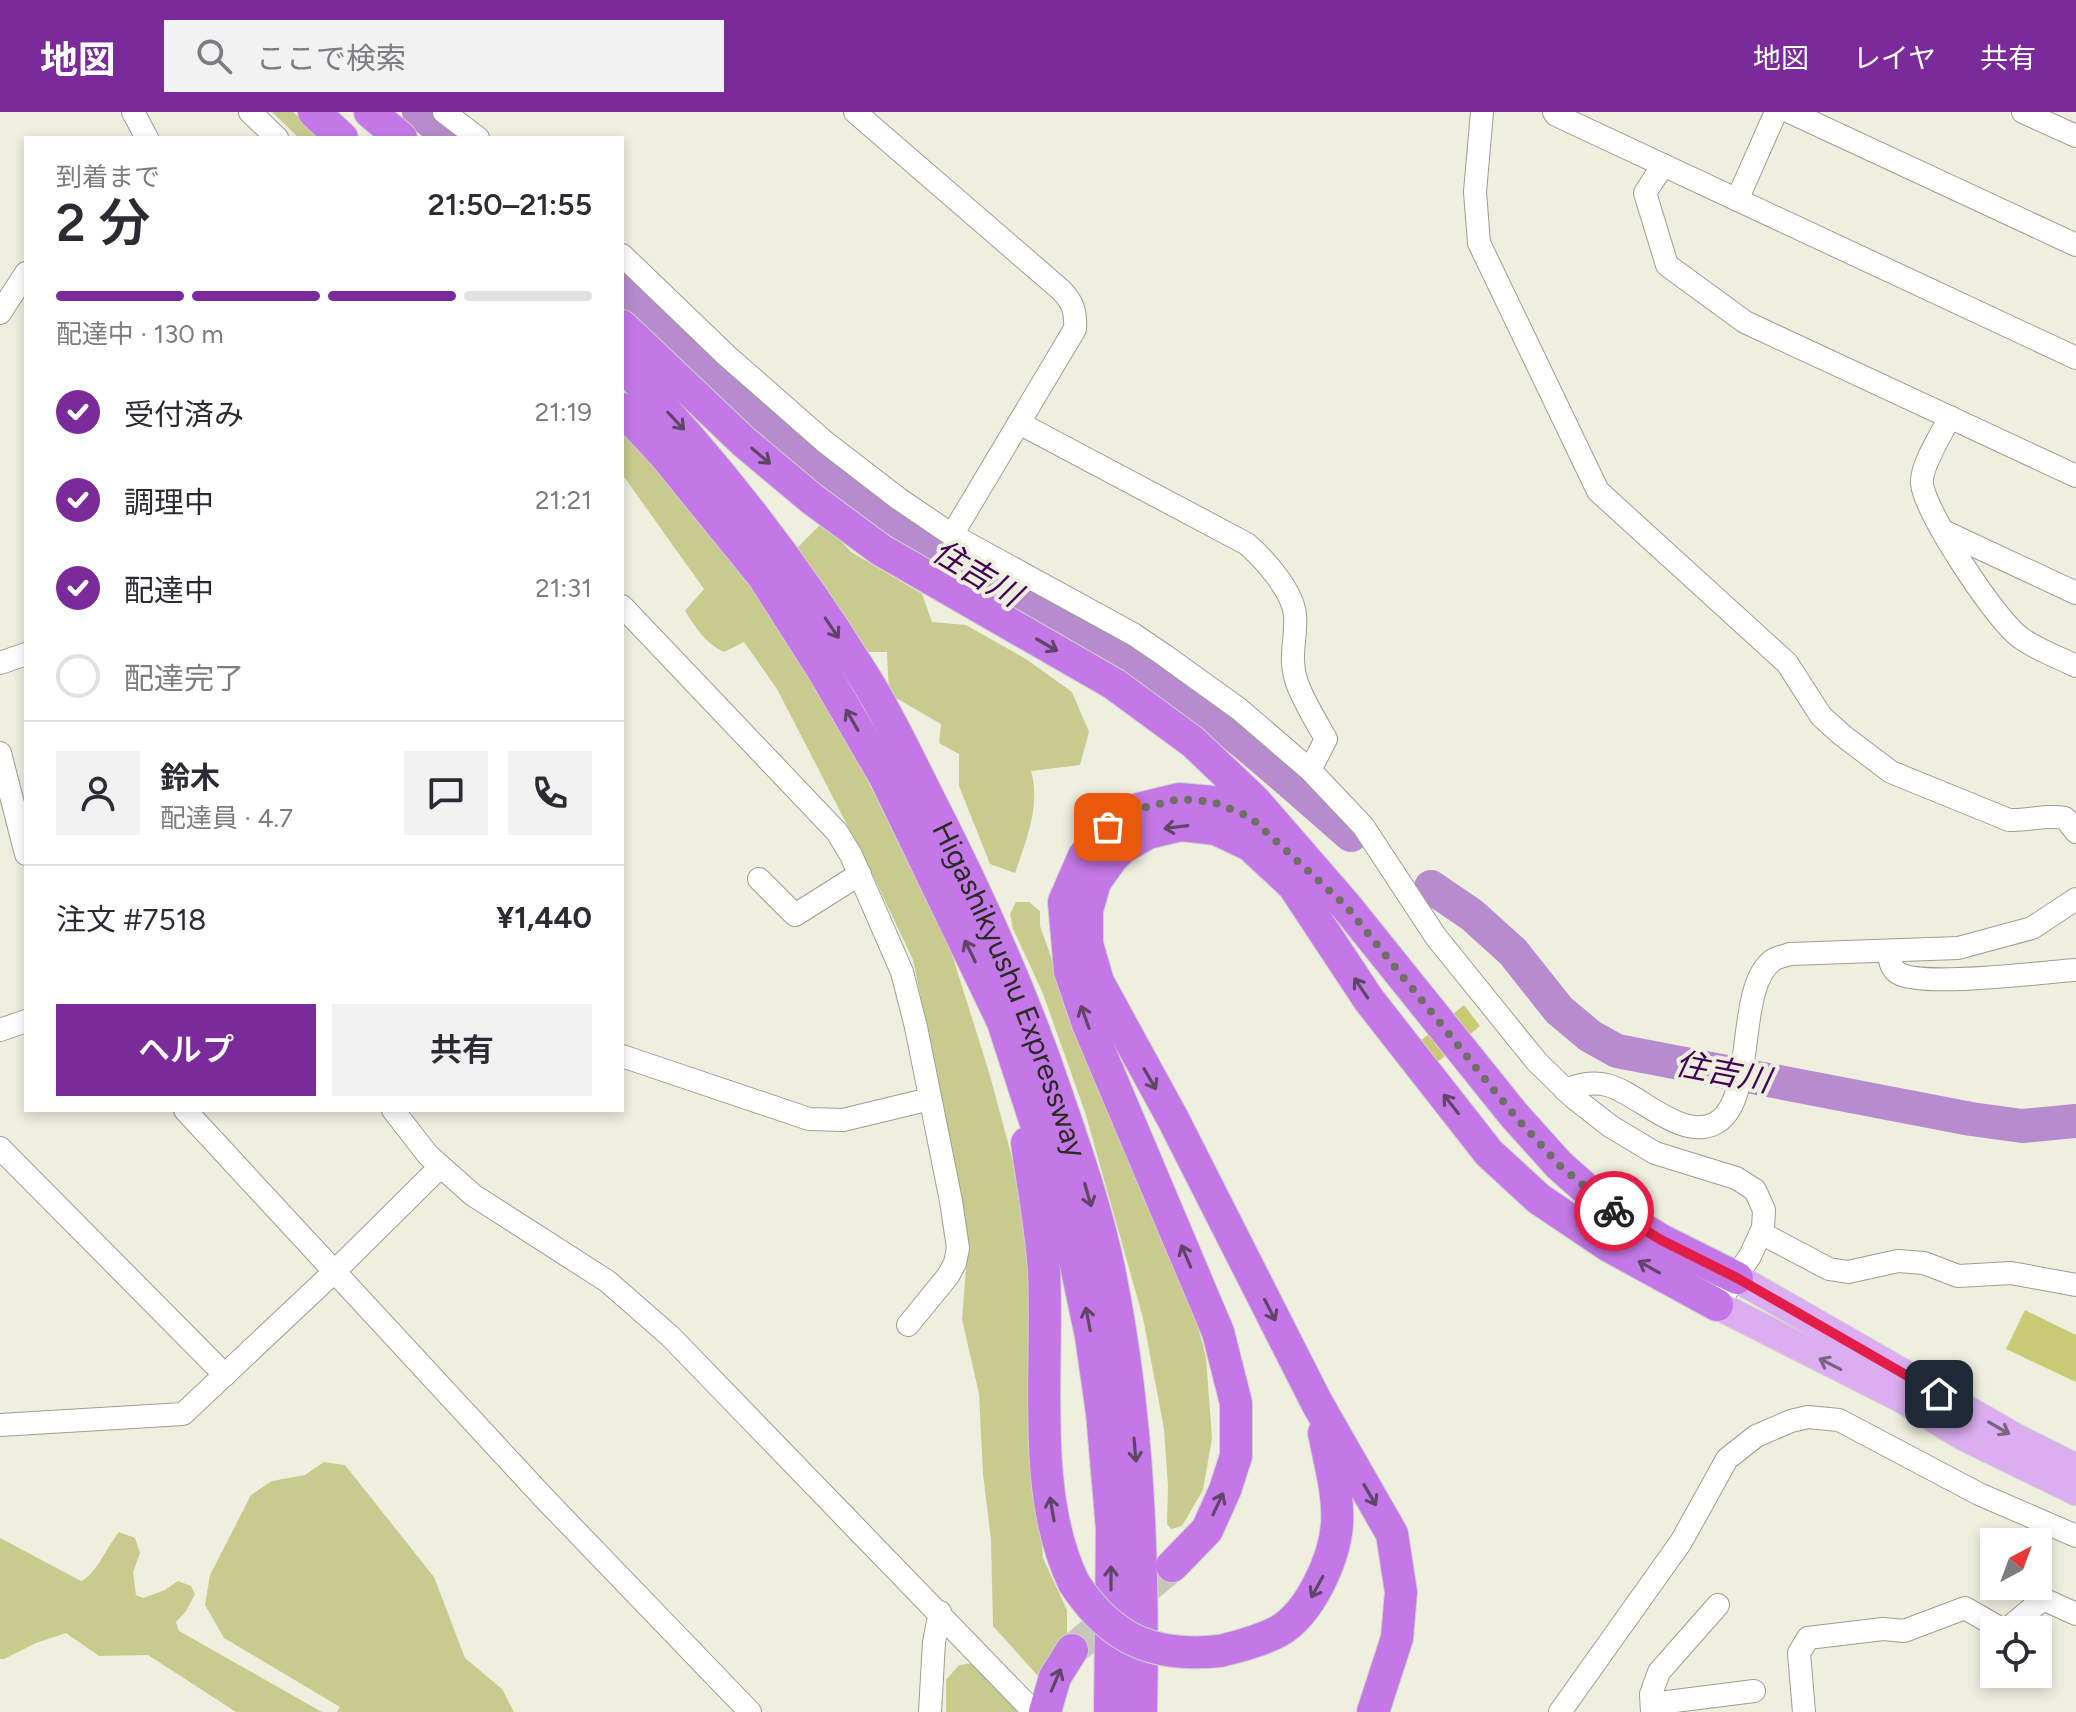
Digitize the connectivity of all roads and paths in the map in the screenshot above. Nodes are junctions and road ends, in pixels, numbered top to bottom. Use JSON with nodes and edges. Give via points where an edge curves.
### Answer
{"nodes":[{"id":1,"x":133,"y":112,"type":"edge"},
{"id":2,"x":250,"y":112,"type":"edge"},
{"id":3,"x":314,"y":112,"type":"edge"},
{"id":4,"x":362,"y":112,"type":"edge"},
{"id":5,"x":370,"y":112,"type":"edge"},
{"id":6,"x":444,"y":112,"type":"edge"},
{"id":7,"x":855,"y":112,"type":"edge"},
{"id":8,"x":1482,"y":112,"type":"edge"},
{"id":9,"x":1554,"y":112,"type":"edge"},
{"id":10,"x":1776,"y":112,"type":"edge"},
{"id":11,"x":1790,"y":112,"type":"edge"},
{"id":12,"x":2023,"y":112,"type":"edge"},
{"id":13,"x":146,"y":136,"type":"edge"},
{"id":14,"x":275,"y":136,"type":"edge"},
{"id":15,"x":340,"y":136,"type":"edge"},
{"id":16,"x":387,"y":136,"type":"edge"},
{"id":17,"x":399,"y":136,"type":"edge"},
{"id":18,"x":475,"y":136,"type":"edge"},
{"id":19,"x":2076,"y":136,"type":"edge"},
{"id":20,"x":1663,"y":165,"type":"junction"},
{"id":21,"x":1737,"y":200,"type":"junction"},
{"id":22,"x":2076,"y":245,"type":"edge"},
{"id":23,"x":624,"y":257,"type":"edge"},
{"id":24,"x":24,"y":276,"type":"edge"},
{"id":25,"x":0,"y":313,"type":"edge"},
{"id":26,"x":624,"y":328,"type":"edge"},
{"id":27,"x":2076,"y":358,"type":"edge"},
{"id":28,"x":624,"y":366,"type":"edge"},
{"id":29,"x":624,"y":411,"type":"edge"},
{"id":30,"x":1950,"y":417,"type":"junction"},
{"id":31,"x":1019,"y":423,"type":"junction"},
{"id":32,"x":2076,"y":476,"type":"edge"},
{"id":33,"x":1942,"y":531,"type":"junction"},
{"id":34,"x":952,"y":535,"type":"junction"},
{"id":35,"x":2076,"y":593,"type":"edge"},
{"id":36,"x":624,"y":608,"type":"edge"},
{"id":37,"x":24,"y":655,"type":"edge"},
{"id":38,"x":0,"y":663,"type":"edge"},
{"id":39,"x":2076,"y":666,"type":"edge"},
{"id":40,"x":0,"y":753,"type":"edge"},
{"id":41,"x":1310,"y":770,"type":"junction"},
{"id":42,"x":2,"y":781,"type":"edge"},
{"id":43,"x":2076,"y":832,"type":"edge"},
{"id":44,"x":24,"y":848,"type":"edge"},
{"id":45,"x":860,"y":874,"type":"junction"},
{"id":46,"x":759,"y":879,"type":"dead end"},
{"id":47,"x":2076,"y":899,"type":"edge"},
{"id":48,"x":1346,"y":906,"type":"junction"},
{"id":49,"x":1888,"y":951,"type":"junction"},
{"id":50,"x":2076,"y":970,"type":"edge"},
{"id":51,"x":24,"y":1022,"type":"edge"},
{"id":52,"x":1003,"y":1022,"type":"junction"},
{"id":53,"x":0,"y":1030,"type":"edge"},
{"id":54,"x":624,"y":1057,"type":"edge"},
{"id":55,"x":1565,"y":1090,"type":"junction"},
{"id":56,"x":930,"y":1099,"type":"junction"},
{"id":57,"x":187,"y":1112,"type":"edge"},
{"id":58,"x":395,"y":1112,"type":"edge"},
{"id":59,"x":0,"y":1148,"type":"edge"},
{"id":60,"x":440,"y":1167,"type":"junction"},
{"id":61,"x":1761,"y":1233,"type":"junction"},
{"id":62,"x":334,"y":1272,"type":"junction"},
{"id":63,"x":1737,"y":1278,"type":"junction"},
{"id":64,"x":2076,"y":1285,"type":"edge"},
{"id":65,"x":1717,"y":1305,"type":"junction"},
{"id":66,"x":908,"y":1325,"type":"dead end"},
{"id":67,"x":225,"y":1375,"type":"junction"},
{"id":68,"x":1317,"y":1403,"type":"junction"},
{"id":69,"x":0,"y":1425,"type":"edge"},
{"id":70,"x":2076,"y":1468,"type":"edge"},
{"id":71,"x":2076,"y":1491,"type":"edge"},
{"id":72,"x":2076,"y":1536,"type":"edge"},
{"id":73,"x":1172,"y":1566,"type":"tunnel mouth"},
{"id":74,"x":1718,"y":1605,"type":"dead end"},
{"id":75,"x":940,"y":1612,"type":"junction"},
{"id":76,"x":2076,"y":1614,"type":"edge"},
{"id":77,"x":1980,"y":1616,"type":"edge"},
{"id":78,"x":2022,"y":1616,"type":"edge"},
{"id":79,"x":1072,"y":1650,"type":"tunnel mouth"},
{"id":80,"x":1754,"y":1691,"type":"dead end"},
{"id":81,"x":1652,"y":1708,"type":"edge"},
{"id":82,"x":750,"y":1712,"type":"edge"},
{"id":83,"x":930,"y":1712,"type":"edge"},
{"id":84,"x":1034,"y":1712,"type":"edge"},
{"id":85,"x":1045,"y":1712,"type":"edge"},
{"id":86,"x":1110,"y":1712,"type":"edge"},
{"id":87,"x":1141,"y":1712,"type":"edge"},
{"id":88,"x":1373,"y":1712,"type":"edge"},
{"id":89,"x":1560,"y":1712,"type":"edge"},
{"id":90,"x":1804,"y":1712,"type":"edge"}],
"edges":[{"from":1,"to":13,"type":"street"},
{"from":2,"to":14,"type":"street"},
{"from":3,"to":15,"type":"highway"},
{"from":4,"to":16,"type":"highway"},
{"from":5,"to":17,"type":"highway"},
{"from":6,"to":18,"type":"street"},
{"from":7,"to":31,"type":"street","via":[[1071,300],[1075,329]]},
{"from":8,"to":43,"type":"street","via":[[1475,192],[1479,243],[1598,491],[1787,663],[1821,716],[1891,772],[2009,820],[2047,814],[2065,818]]},
{"from":9,"to":20,"type":"street"},
{"from":10,"to":21,"type":"street"},
{"from":11,"to":22,"type":"street"},
{"from":12,"to":19,"type":"street"},
{"from":20,"to":21,"type":"street"},
{"from":20,"to":30,"type":"street","via":[[1645,193],[1667,265],[1745,322]]},
{"from":21,"to":27,"type":"street"},
{"from":23,"to":34,"type":"street","via":[[825,442]]},
{"from":24,"to":25,"type":"street"},
{"from":26,"to":48,"type":"highway","one_way":true,"via":[[744,442],[870,542],[1114,684],[1193,742],[1254,800]]},
{"from":28,"to":87,"type":"highway","name":"Higashikyushu Expressway","one_way":true,"via":[[683,428],[777,548],[861,671],[962,863],[1022,995],[1105,1255],[1127,1374],[1139,1507]]},
{"from":52,"to":29,"type":"highway","name":"Higashikyushu Expressway","one_way":true,"via":[[885,777],[824,672],[763,576]]},
{"from":30,"to":32,"type":"street"},
{"from":30,"to":33,"type":"street","via":[[1923,472],[1922,486]]},
{"from":31,"to":34,"type":"street"},
{"from":31,"to":41,"type":"street","via":[[1247,544],[1264,559],[1293,603],[1291,650],[1297,682],[1326,739]]},
{"from":33,"to":35,"type":"street"},
{"from":33,"to":39,"type":"street","via":[[1999,617],[2021,638]]},
{"from":34,"to":41,"type":"street","via":[[1133,634],[1239,709]]},
{"from":36,"to":45,"type":"street","via":[[837,832]]},
{"from":37,"to":38,"type":"street"},
{"from":40,"to":42,"type":"street"},
{"from":41,"to":55,"type":"street","via":[[1363,826],[1436,937]]},
{"from":42,"to":44,"type":"street"},
{"from":45,"to":46,"type":"street","via":[[795,915]]},
{"from":45,"to":56,"type":"street","via":[[902,972]]},
{"from":47,"to":49,"type":"street","via":[[2032,928],[1958,948]]},
{"from":48,"to":63,"type":"highway","via":[[1559,1165],[1603,1204]]},
{"from":73,"to":48,"type":"highway","one_way":true,"via":[[1207,1530],[1225,1490],[1236,1456],[1236,1403],[1218,1332],[1088,1024],[1070,971],[1064,902],[1084,856],[1108,827],[1138,809],[1179,799],[1213,802],[1250,817]]},
{"from":49,"to":50,"type":"street","via":[[1892,968],[1900,975],[1942,981]]},
{"from":49,"to":55,"type":"street","via":[[1790,954],[1772,961],[1755,984],[1739,1086],[1715,1124],[1672,1120],[1604,1084]]},
{"from":51,"to":53,"type":"street"},
{"from":68,"to":52,"type":"highway","one_way":true,"bridge":true,"via":[[1337,1524],[1331,1559],[1313,1596],[1282,1629],[1220,1651],[1175,1653],[1130,1639],[1103,1619],[1074,1583],[1059,1544],[1050,1496],[1044,1269],[1023,1118]]},
{"from":86,"to":52,"type":"highway","name":"Higashikyushu Expressway","one_way":true,"via":[[1112,1529],[1091,1336],[1065,1213]]},
{"from":54,"to":56,"type":"street","via":[[809,1119],[843,1120]]},
{"from":55,"to":61,"type":"street","via":[[1655,1153],[1750,1185],[1763,1205]]},
{"from":56,"to":66,"type":"street","via":[[958,1248],[948,1276]]},
{"from":57,"to":62,"type":"street"},
{"from":58,"to":60,"type":"street"},
{"from":59,"to":67,"type":"street"},
{"from":60,"to":62,"type":"street"},
{"from":60,"to":75,"type":"street","via":[[486,1205],[607,1281],[649,1317]]},
{"from":61,"to":63,"type":"street"},
{"from":61,"to":64,"type":"street","via":[[1829,1269],[1848,1272],[1898,1261],[1924,1263],[1958,1276],[2011,1273]]},
{"from":62,"to":67,"type":"street"},
{"from":62,"to":82,"type":"street"},
{"from":63,"to":65,"type":"street"},
{"from":63,"to":70,"type":"main road","one_way":true},
{"from":65,"to":68,"type":"highway","one_way":true,"via":[[1539,1199],[1489,1153],[1369,1000],[1293,885],[1269,860],[1216,829],[1163,828],[1122,848],[1095,882],[1087,910],[1092,965]]},
{"from":71,"to":65,"type":"main road","one_way":true},
{"from":67,"to":69,"type":"street","via":[[175,1416]]},
{"from":68,"to":88,"type":"highway","one_way":true,"via":[[1392,1534],[1401,1592],[1397,1638]]},
{"from":72,"to":89,"type":"street","via":[[1979,1494],[1839,1420],[1791,1421],[1756,1436],[1727,1459],[1681,1542]]},
{"from":74,"to":81,"type":"street","via":[[1659,1672]]},
{"from":75,"to":83,"type":"street"},
{"from":75,"to":84,"type":"street"},
{"from":76,"to":78,"type":"street","via":[[2043,1599]]},
{"from":77,"to":90,"type":"street","via":[[1965,1608],[1904,1631],[1808,1638],[1799,1653]]},
{"from":85,"to":79,"type":"highway","one_way":true,"via":[[1055,1677]]},
{"from":80,"to":81,"type":"street"}]}
